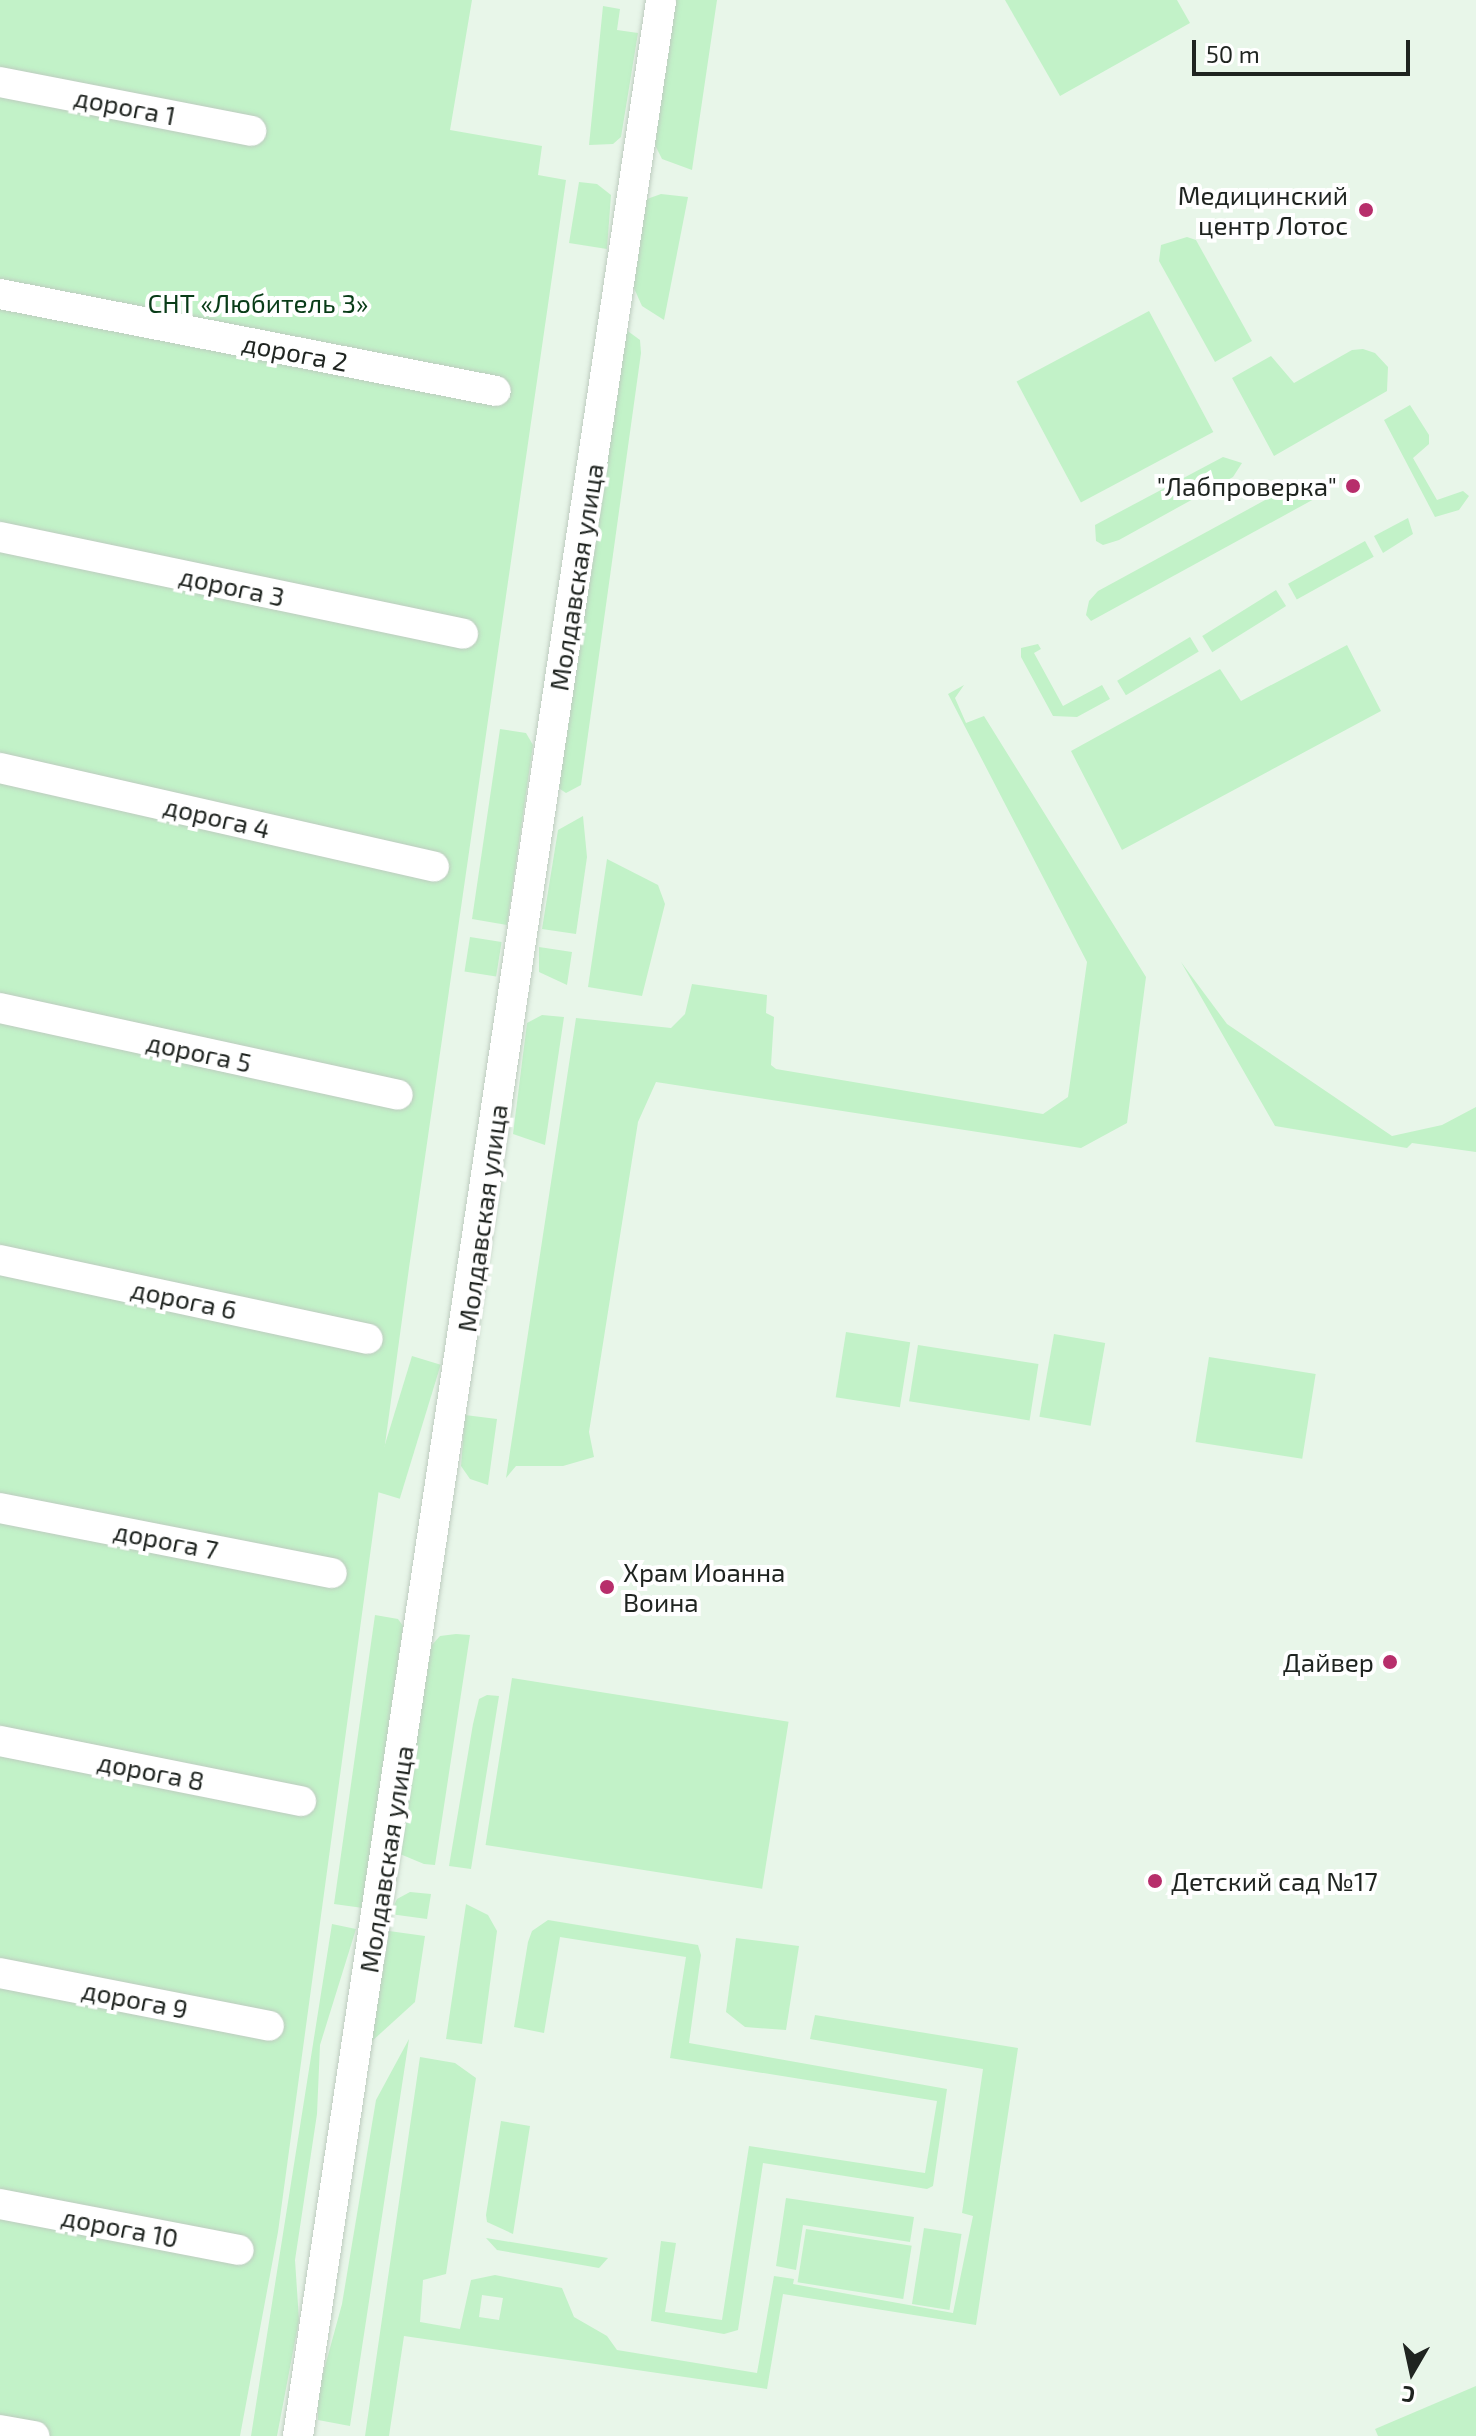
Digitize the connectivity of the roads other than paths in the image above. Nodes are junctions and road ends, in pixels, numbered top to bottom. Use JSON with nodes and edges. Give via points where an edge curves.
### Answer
{"nodes":[{"id":1,"x":661,"y":0,"type":"edge"},
{"id":2,"x":0,"y":82,"type":"edge"},
{"id":3,"x":251,"y":131,"type":"dead end"},
{"id":4,"x":0,"y":294,"type":"edge"},
{"id":5,"x":496,"y":391,"type":"dead end"},
{"id":6,"x":0,"y":537,"type":"edge"},
{"id":7,"x":463,"y":634,"type":"dead end"},
{"id":8,"x":0,"y":768,"type":"edge"},
{"id":9,"x":434,"y":867,"type":"dead end"},
{"id":10,"x":0,"y":1008,"type":"edge"},
{"id":11,"x":398,"y":1095,"type":"dead end"},
{"id":12,"x":0,"y":1260,"type":"edge"},
{"id":13,"x":368,"y":1339,"type":"dead end"},
{"id":14,"x":0,"y":1508,"type":"edge"},
{"id":15,"x":332,"y":1573,"type":"dead end"},
{"id":16,"x":0,"y":1741,"type":"edge"},
{"id":17,"x":301,"y":1801,"type":"dead end"},
{"id":18,"x":0,"y":1973,"type":"edge"},
{"id":19,"x":269,"y":2026,"type":"dead end"},
{"id":20,"x":0,"y":2204,"type":"edge"},
{"id":21,"x":239,"y":2250,"type":"dead end"},
{"id":22,"x":0,"y":2430,"type":"edge"},
{"id":23,"x":34,"y":2436,"type":"edge"},
{"id":24,"x":298,"y":2436,"type":"edge"}],
"edges":[{"from":1,"to":24,"type":"street","name":"Молдавская улица"},
{"from":2,"to":3,"type":"street","name":"дорога 1"},
{"from":4,"to":5,"type":"street","name":"дорога 2"},
{"from":6,"to":7,"type":"street","name":"дорога 3"},
{"from":8,"to":9,"type":"street","name":"дорога 4"},
{"from":10,"to":11,"type":"street","name":"дорога 5"},
{"from":12,"to":13,"type":"street","name":"дорога 6"},
{"from":14,"to":15,"type":"street","name":"дорога 7"},
{"from":16,"to":17,"type":"street","name":"дорога 8"},
{"from":18,"to":19,"type":"street","name":"дорога 9"},
{"from":20,"to":21,"type":"street","name":"дорога 10"},
{"from":22,"to":23,"type":"street"}]}
